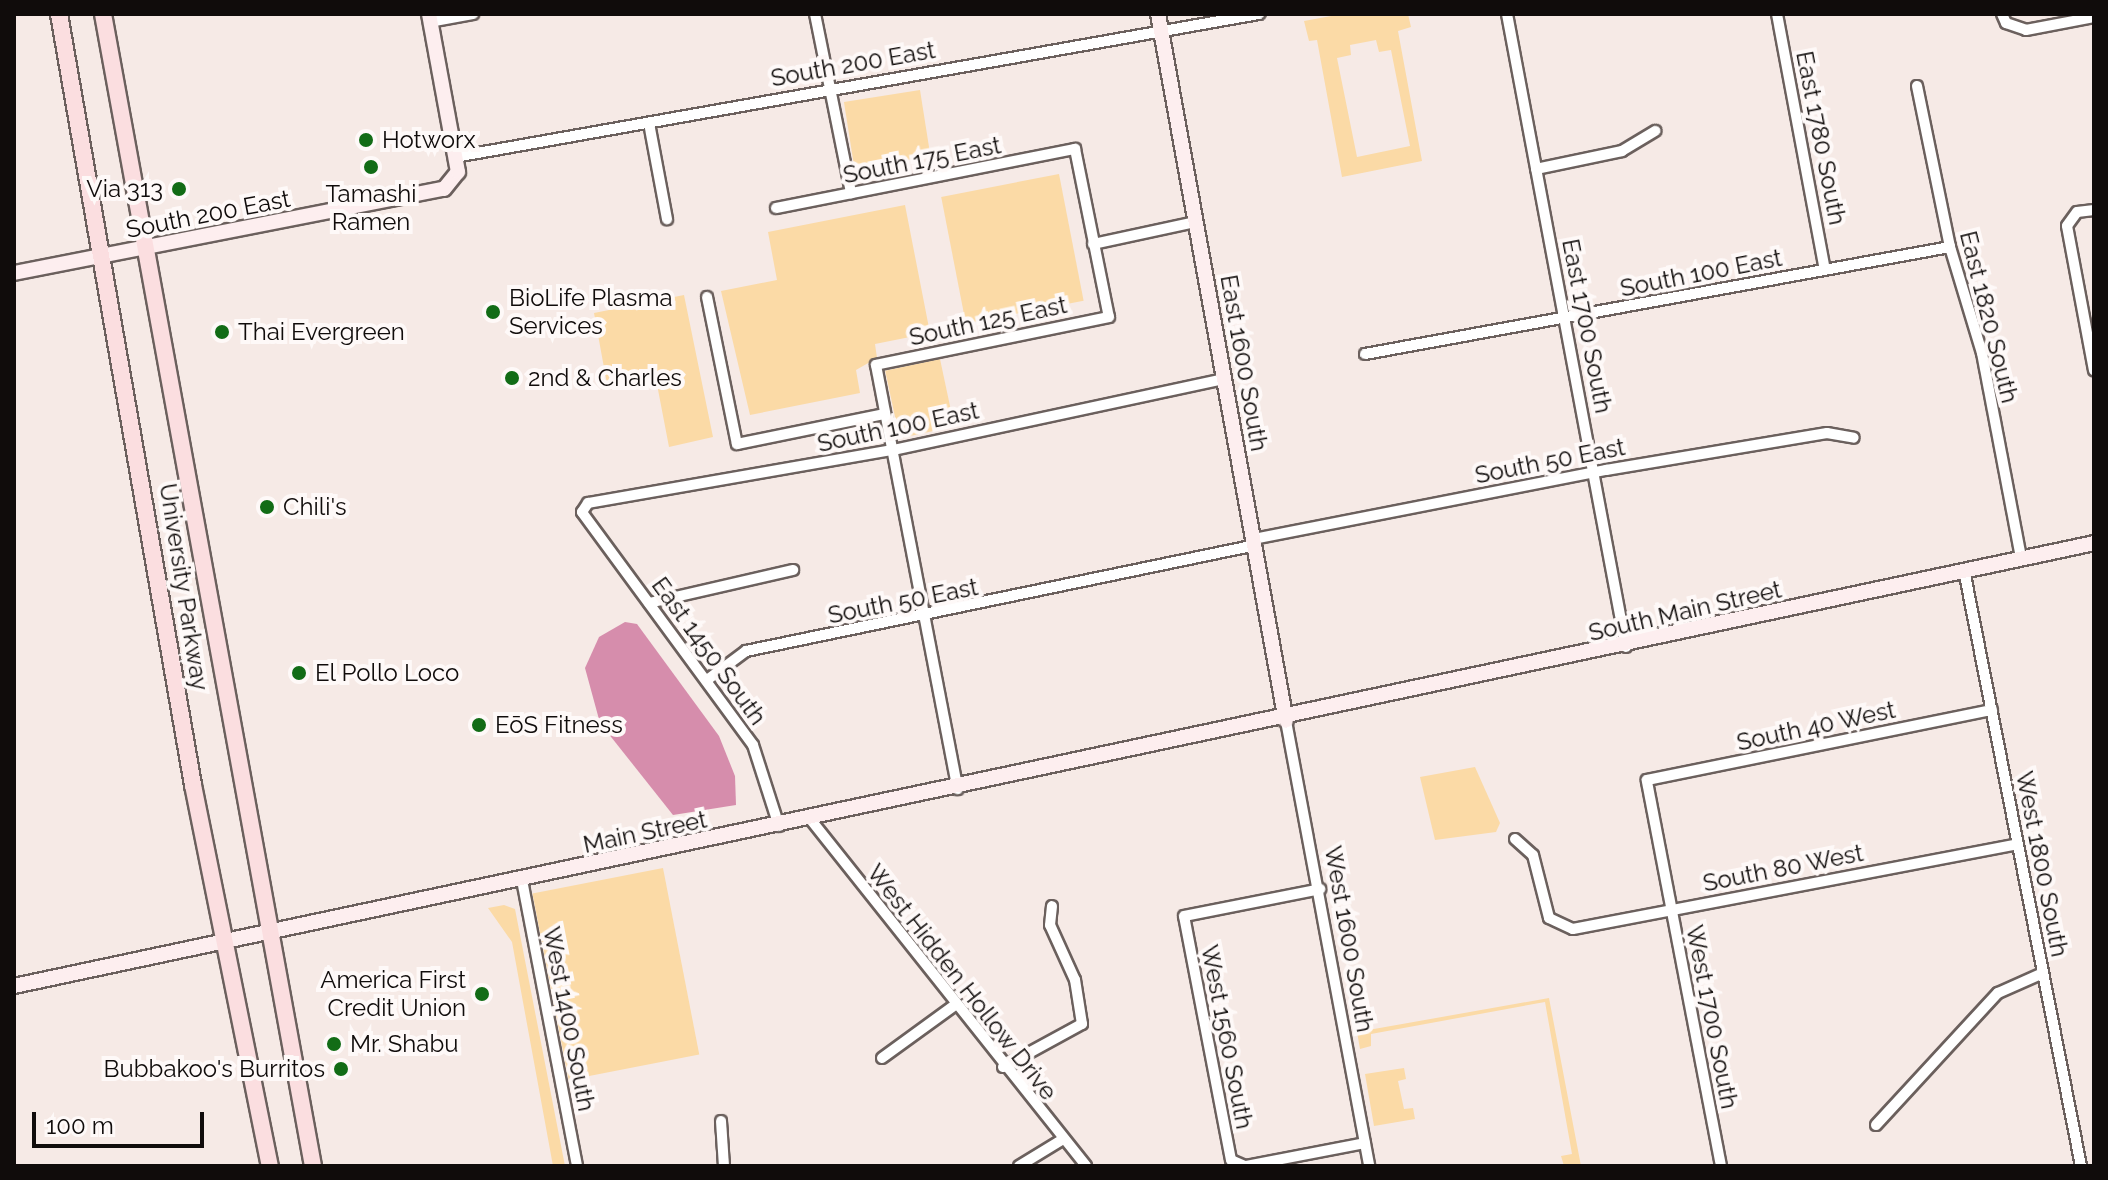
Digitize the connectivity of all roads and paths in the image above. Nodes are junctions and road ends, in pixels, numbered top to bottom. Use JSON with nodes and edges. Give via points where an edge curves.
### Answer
{"nodes":[{"id":1,"x":59,"y":14,"type":"edge"},
{"id":2,"x":103,"y":14,"type":"edge"},
{"id":3,"x":473,"y":14,"type":"edge"},
{"id":4,"x":815,"y":14,"type":"edge"},
{"id":5,"x":1158,"y":14,"type":"edge"},
{"id":6,"x":1259,"y":14,"type":"edge"},
{"id":7,"x":1507,"y":14,"type":"edge"},
{"id":8,"x":1777,"y":14,"type":"edge"},
{"id":9,"x":2002,"y":14,"type":"edge"},
{"id":10,"x":2094,"y":17,"type":"edge"},
{"id":11,"x":429,"y":18,"type":"edge"},
{"id":12,"x":1162,"y":34,"type":"junction"},
{"id":13,"x":1917,"y":86,"type":"dead end"},
{"id":14,"x":831,"y":90,"type":"junction"},
{"id":15,"x":649,"y":123,"type":"junction"},
{"id":16,"x":1655,"y":131,"type":"dead end"},
{"id":17,"x":455,"y":157,"type":"junction"},
{"id":18,"x":1536,"y":169,"type":"junction"},
{"id":19,"x":851,"y":193,"type":"junction"},
{"id":20,"x":776,"y":208,"type":"dead end"},
{"id":21,"x":2094,"y":210,"type":"edge"},
{"id":22,"x":667,"y":219,"type":"dead end"},
{"id":23,"x":1196,"y":222,"type":"junction"},
{"id":24,"x":1093,"y":244,"type":"junction"},
{"id":25,"x":1950,"y":247,"type":"junction"},
{"id":26,"x":145,"y":250,"type":"junction"},
{"id":27,"x":102,"y":256,"type":"junction"},
{"id":28,"x":1825,"y":270,"type":"junction"},
{"id":29,"x":14,"y":273,"type":"edge"},
{"id":30,"x":707,"y":297,"type":"dead end"},
{"id":31,"x":1565,"y":319,"type":"junction"},
{"id":32,"x":1365,"y":354,"type":"dead end"},
{"id":33,"x":2094,"y":370,"type":"edge"},
{"id":34,"x":1225,"y":379,"type":"junction"},
{"id":35,"x":885,"y":414,"type":"junction"},
{"id":36,"x":1854,"y":438,"type":"dead end"},
{"id":37,"x":893,"y":450,"type":"junction"},
{"id":38,"x":1595,"y":472,"type":"junction"},
{"id":39,"x":582,"y":512,"type":"joint"},
{"id":40,"x":1255,"y":542,"type":"junction"},
{"id":41,"x":2094,"y":543,"type":"edge"},
{"id":42,"x":2021,"y":558,"type":"junction"},
{"id":43,"x":793,"y":570,"type":"dead end"},
{"id":44,"x":1964,"y":570,"type":"junction"},
{"id":45,"x":649,"y":603,"type":"junction"},
{"id":46,"x":926,"y":619,"type":"junction"},
{"id":47,"x":1626,"y":647,"type":"junction"},
{"id":48,"x":707,"y":680,"type":"junction"},
{"id":49,"x":1992,"y":710,"type":"junction"},
{"id":50,"x":1286,"y":721,"type":"junction"},
{"id":51,"x":1647,"y":780,"type":"joint"},
{"id":52,"x":958,"y":789,"type":"junction"},
{"id":53,"x":811,"y":820,"type":"junction"},
{"id":54,"x":779,"y":827,"type":"junction"},
{"id":55,"x":1515,"y":839,"type":"dead end"},
{"id":56,"x":2018,"y":844,"type":"junction"},
{"id":57,"x":522,"y":880,"type":"junction"},
{"id":58,"x":1320,"y":889,"type":"junction"},
{"id":59,"x":1052,"y":906,"type":"dead end"},
{"id":60,"x":1671,"y":909,"type":"junction"},
{"id":61,"x":272,"y":933,"type":"junction"},
{"id":62,"x":226,"y":942,"type":"junction"},
{"id":63,"x":2043,"y":973,"type":"junction"},
{"id":64,"x":14,"y":986,"type":"edge"},
{"id":65,"x":955,"y":1005,"type":"junction"},
{"id":66,"x":882,"y":1058,"type":"dead end"},
{"id":67,"x":1003,"y":1067,"type":"junction"},
{"id":68,"x":721,"y":1121,"type":"dead end"},
{"id":69,"x":1876,"y":1125,"type":"dead end"},
{"id":70,"x":1060,"y":1141,"type":"junction"},
{"id":71,"x":1365,"y":1143,"type":"junction"},
{"id":72,"x":1242,"y":1165,"type":"edge"},
{"id":73,"x":270,"y":1166,"type":"edge"},
{"id":74,"x":313,"y":1166,"type":"edge"},
{"id":75,"x":577,"y":1166,"type":"edge"},
{"id":76,"x":724,"y":1166,"type":"edge"},
{"id":77,"x":1019,"y":1166,"type":"edge"},
{"id":78,"x":1086,"y":1166,"type":"edge"},
{"id":79,"x":1369,"y":1166,"type":"edge"},
{"id":80,"x":1721,"y":1166,"type":"edge"},
{"id":81,"x":2081,"y":1166,"type":"edge"}],
"edges":[{"from":1,"to":27,"type":"main road","name":"University Parkway"},
{"from":2,"to":26,"type":"main road","name":"University Parkway"},
{"from":3,"to":11,"type":"street"},
{"from":4,"to":14,"type":"street"},
{"from":5,"to":12,"type":"street","name":"East 1600 South"},
{"from":6,"to":12,"type":"street","name":"South 200 East"},
{"from":7,"to":18,"type":"street","name":"East 1700 South"},
{"from":8,"to":28,"type":"street","name":"East 1780 South"},
{"from":9,"to":10,"type":"street","via":[[2009,25],[2032,30]]},
{"from":11,"to":17,"type":"street"},
{"from":12,"to":14,"type":"street","name":"South 200 East"},
{"from":12,"to":23,"type":"street","name":"East 1600 South"},
{"from":13,"to":25,"type":"street","name":"East 1820 South"},
{"from":14,"to":15,"type":"street","name":"South 200 East"},
{"from":14,"to":19,"type":"street"},
{"from":15,"to":17,"type":"street","name":"South 200 East"},
{"from":15,"to":22,"type":"street"},
{"from":16,"to":18,"type":"street","via":[[1622,151]]},
{"from":17,"to":26,"type":"street","name":"South 200 East","via":[[454,182]]},
{"from":18,"to":31,"type":"street","name":"East 1700 South"},
{"from":19,"to":20,"type":"street","name":"South 175 East"},
{"from":19,"to":24,"type":"street","name":"South 175 East","via":[[1075,149]]},
{"from":21,"to":33,"type":"street","via":[[2074,216],[2067,226]]},
{"from":23,"to":24,"type":"street"},
{"from":23,"to":34,"type":"street","name":"East 1600 South"},
{"from":24,"to":35,"type":"street","name":"South 125 East","via":[[1109,317],[876,365]]},
{"from":25,"to":28,"type":"street","name":"South 100 East"},
{"from":25,"to":42,"type":"street","name":"East 1820 South","via":[[1982,353]]},
{"from":26,"to":27,"type":"street","name":"South 200 East"},
{"from":26,"to":61,"type":"main road","name":"University Parkway"},
{"from":27,"to":29,"type":"street","name":"South 200 East"},
{"from":27,"to":62,"type":"main road","name":"University Parkway"},
{"from":28,"to":31,"type":"street","name":"South 100 East"},
{"from":30,"to":35,"type":"street","via":[[737,444]]},
{"from":31,"to":32,"type":"street","name":"South 100 East"},
{"from":31,"to":38,"type":"street","name":"East 1700 South"},
{"from":34,"to":37,"type":"street","name":"South 100 East"},
{"from":34,"to":40,"type":"street","name":"East 1600 South"},
{"from":35,"to":37,"type":"street"},
{"from":36,"to":38,"type":"street","name":"South 50 East","via":[[1827,433]]},
{"from":37,"to":39,"type":"street","name":"South 100 East","via":[[637,492],[588,503]]},
{"from":37,"to":46,"type":"street"},
{"from":38,"to":40,"type":"street","name":"South 50 East"},
{"from":38,"to":47,"type":"street","name":"East 1700 South"},
{"from":39,"to":45,"type":"street","name":"East 1450 South"},
{"from":40,"to":46,"type":"street","name":"South 50 East"},
{"from":40,"to":50,"type":"street","name":"East 1600 South"},
{"from":41,"to":42,"type":"street","name":"South Main Street"},
{"from":42,"to":44,"type":"street","name":"South Main Street"},
{"from":43,"to":45,"type":"street"},
{"from":44,"to":47,"type":"street","name":"South Main Street"},
{"from":44,"to":49,"type":"street","name":"West 1800 South"},
{"from":45,"to":48,"type":"street","name":"East 1450 South"},
{"from":46,"to":48,"type":"street","name":"South 50 East","via":[[746,651]]},
{"from":46,"to":52,"type":"street"},
{"from":47,"to":50,"type":"street","name":"South Main Street"},
{"from":48,"to":54,"type":"street","name":"East 1450 South","via":[[753,745]]},
{"from":49,"to":51,"type":"street","name":"South 40 West"},
{"from":49,"to":56,"type":"street","name":"West 1800 South"},
{"from":50,"to":52,"type":"street","name":"Main Street"},
{"from":50,"to":58,"type":"street","name":"West 1600 South"},
{"from":51,"to":60,"type":"street","name":"West 1700 South"},
{"from":52,"to":53,"type":"street","name":"Main Street"},
{"from":53,"to":54,"type":"street","name":"Main Street"},
{"from":53,"to":65,"type":"street","name":"West Hidden Hollow Drive"},
{"from":54,"to":57,"type":"street","name":"Main Street"},
{"from":55,"to":60,"type":"street","name":"South 80 West","via":[[1533,855],[1546,912],[1556,925],[1573,929]]},
{"from":56,"to":60,"type":"street","name":"South 80 West"},
{"from":56,"to":63,"type":"street","name":"West 1800 South"},
{"from":57,"to":61,"type":"street","name":"Main Street"},
{"from":57,"to":75,"type":"street","name":"West 1400 South"},
{"from":58,"to":71,"type":"street","name":"West 1600 South"},
{"from":58,"to":72,"type":"street","name":"West 1560 South","via":[[1184,916]]},
{"from":59,"to":67,"type":"street","via":[[1050,925],[1075,980],[1082,1024]]},
{"from":60,"to":80,"type":"street","name":"West 1700 South"},
{"from":61,"to":62,"type":"street","name":"Main Street"},
{"from":61,"to":74,"type":"main road","name":"University Parkway"},
{"from":62,"to":64,"type":"street","name":"Main Street"},
{"from":62,"to":73,"type":"main road","name":"University Parkway"},
{"from":63,"to":69,"type":"street","via":[[1998,993]]},
{"from":63,"to":81,"type":"street","name":"West 1800 South"},
{"from":65,"to":66,"type":"street"},
{"from":65,"to":67,"type":"street","name":"West Hidden Hollow Drive"},
{"from":67,"to":70,"type":"street","name":"West Hidden Hollow Drive"},
{"from":68,"to":76,"type":"street"},
{"from":70,"to":77,"type":"street"},
{"from":70,"to":78,"type":"street","name":"West Hidden Hollow Drive"},
{"from":71,"to":72,"type":"street"},
{"from":71,"to":79,"type":"street","name":"West 1600 South"}]}
